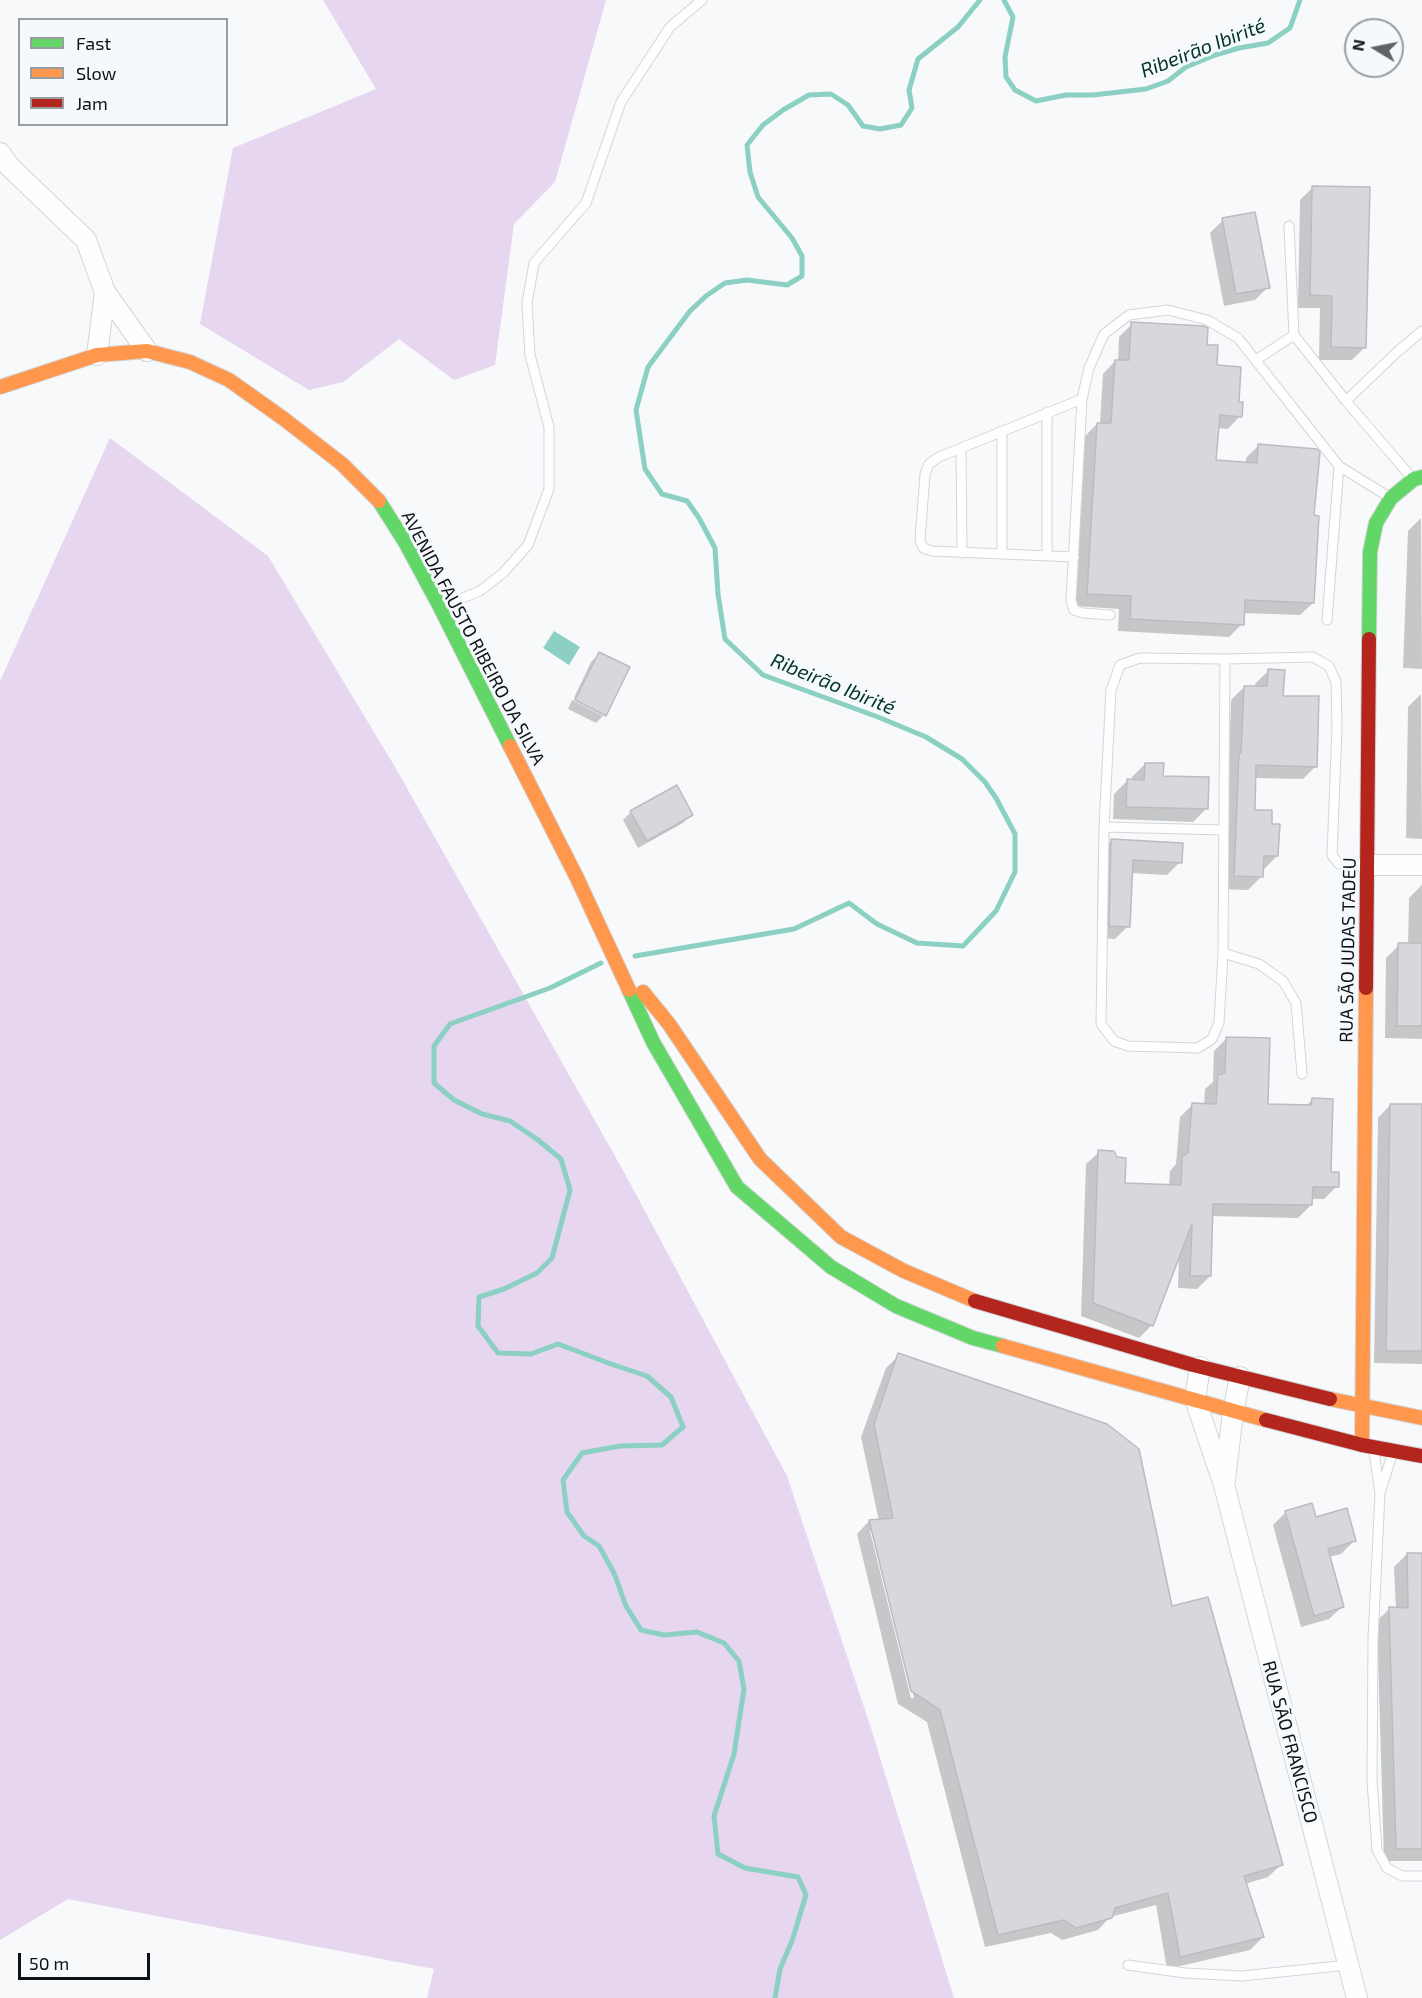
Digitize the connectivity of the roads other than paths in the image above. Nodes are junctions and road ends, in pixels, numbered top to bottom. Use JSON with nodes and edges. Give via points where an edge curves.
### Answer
{"nodes":[{"id":1,"x":702,"y":0,"type":"edge"},
{"id":2,"x":0,"y":153,"type":"edge"},
{"id":3,"x":1289,"y":226,"type":"dead end"},
{"id":4,"x":105,"y":292,"type":"junction"},
{"id":5,"x":1422,"y":331,"type":"edge"},
{"id":6,"x":1294,"y":335,"type":"junction"},
{"id":7,"x":147,"y":351,"type":"junction"},
{"id":8,"x":97,"y":355,"type":"junction"},
{"id":9,"x":1256,"y":360,"type":"junction"},
{"id":10,"x":0,"y":387,"type":"edge"},
{"id":11,"x":1082,"y":399,"type":"junction"},
{"id":12,"x":1346,"y":401,"type":"junction"},
{"id":13,"x":1047,"y":412,"type":"junction"},
{"id":14,"x":1002,"y":431,"type":"junction"},
{"id":15,"x":962,"y":448,"type":"junction"},
{"id":16,"x":1339,"y":466,"type":"junction"},
{"id":17,"x":1418,"y":478,"type":"edge"},
{"id":18,"x":1391,"y":498,"type":"junction"},
{"id":19,"x":962,"y":553,"type":"junction"},
{"id":20,"x":1002,"y":554,"type":"junction"},
{"id":21,"x":1047,"y":556,"type":"junction"},
{"id":22,"x":1074,"y":557,"type":"junction"},
{"id":23,"x":440,"y":607,"type":"junction"},
{"id":24,"x":1110,"y":615,"type":"dead end"},
{"id":25,"x":1327,"y":620,"type":"dead end"},
{"id":26,"x":1226,"y":659,"type":"junction"},
{"id":27,"x":1104,"y":827,"type":"junction"},
{"id":28,"x":1224,"y":830,"type":"junction"},
{"id":29,"x":1367,"y":865,"type":"junction"},
{"id":30,"x":1422,"y":865,"type":"edge"},
{"id":31,"x":1222,"y":952,"type":"junction"},
{"id":32,"x":614,"y":954,"type":"junction"},
{"id":33,"x":1302,"y":1074,"type":"dead end"},
{"id":34,"x":748,"y":1173,"type":"junction"},
{"id":35,"x":1200,"y":1367,"type":"junction"},
{"id":36,"x":1240,"y":1377,"type":"junction"},
{"id":37,"x":1195,"y":1400,"type":"junction"},
{"id":38,"x":1362,"y":1407,"type":"junction"},
{"id":39,"x":1233,"y":1412,"type":"junction"},
{"id":40,"x":1422,"y":1418,"type":"edge"},
{"id":41,"x":1368,"y":1446,"type":"junction"},
{"id":42,"x":1394,"y":1451,"type":"junction"},
{"id":43,"x":1422,"y":1456,"type":"edge"},
{"id":44,"x":1224,"y":1485,"type":"junction"},
{"id":45,"x":1380,"y":1492,"type":"junction"},
{"id":46,"x":1422,"y":1876,"type":"edge"},
{"id":47,"x":1128,"y":1965,"type":"dead end"},
{"id":48,"x":1348,"y":1965,"type":"junction"},
{"id":49,"x":1357,"y":1998,"type":"edge"}],
"edges":[{"from":1,"to":23,"type":"lane","via":[[670,27],[621,102],[586,203],[534,263],[527,303],[530,355],[549,428],[549,489],[528,544],[503,573],[480,591]]},
{"from":2,"to":4,"type":"street","via":[[86,240]]},
{"from":3,"to":6,"type":"lane"},
{"from":4,"to":7,"type":"street"},
{"from":4,"to":8,"type":"street"},
{"from":5,"to":12,"type":"lane"},
{"from":6,"to":9,"type":"lane"},
{"from":6,"to":12,"type":"lane"},
{"from":7,"to":8,"type":"main road","name":"AVENIDA FAUSTO RIBEIRO DA SILVA"},
{"from":7,"to":23,"type":"main road","name":"AVENIDA FAUSTO RIBEIRO DA SILVA","via":[[190,362],[229,380],[342,464],[380,502]]},
{"from":8,"to":10,"type":"main road","name":"AVENIDA FAUSTO RIBEIRO DA SILVA"},
{"from":9,"to":11,"type":"lane","via":[[1238,338],[1207,320],[1168,310],[1129,315],[1104,334],[1089,368]]},
{"from":9,"to":16,"type":"lane"},
{"from":11,"to":13,"type":"lane"},
{"from":11,"to":22,"type":"lane"},
{"from":12,"to":17,"type":"lane"},
{"from":13,"to":14,"type":"lane"},
{"from":13,"to":21,"type":"lane"},
{"from":14,"to":15,"type":"lane"},
{"from":14,"to":20,"type":"lane"},
{"from":15,"to":19,"type":"lane"},
{"from":15,"to":19,"type":"lane","via":[[929,464],[920,540],[923,549]]},
{"from":16,"to":18,"type":"lane"},
{"from":16,"to":25,"type":"lane"},
{"from":17,"to":18,"type":"main road","name":"RUA SÃO JUDAS TADEU"},
{"from":18,"to":29,"type":"main road","name":"RUA SÃO JUDAS TADEU","via":[[1376,523],[1370,552]]},
{"from":19,"to":20,"type":"lane"},
{"from":20,"to":21,"type":"lane"},
{"from":21,"to":22,"type":"lane"},
{"from":22,"to":24,"type":"lane","via":[[1074,609]]},
{"from":23,"to":32,"type":"main road","name":"AVENIDA FAUSTO RIBEIRO DA SILVA"},
{"from":26,"to":27,"type":"lane","via":[[1140,658],[1120,665],[1111,690]]},
{"from":26,"to":28,"type":"lane"},
{"from":26,"to":29,"type":"lane","via":[[1314,657],[1329,666],[1336,682],[1337,728],[1332,855],[1339,864]]},
{"from":27,"to":28,"type":"lane"},
{"from":27,"to":31,"type":"lane","via":[[1101,1024],[1114,1041],[1128,1046],[1198,1048],[1212,1039],[1219,1023]]},
{"from":28,"to":31,"type":"lane"},
{"from":29,"to":30,"type":"street"},
{"from":29,"to":38,"type":"main road","name":"RUA SÃO JUDAS TADEU"},
{"from":31,"to":33,"type":"lane","via":[[1259,964],[1283,981],[1296,1003]]},
{"from":32,"to":34,"type":"main road","via":[[669,1024]]},
{"from":32,"to":34,"type":"main road","via":[[653,1042]]},
{"from":34,"to":35,"type":"main road","via":[[841,1237],[904,1271],[982,1304]]},
{"from":34,"to":37,"type":"main road","via":[[831,1267],[896,1306],[972,1338]]},
{"from":35,"to":36,"type":"main road"},
{"from":35,"to":37,"type":"street","name":"RUA SÃO FRANCISCO"},
{"from":36,"to":38,"type":"main road"},
{"from":36,"to":39,"type":"street","name":"RUA SÃO FRANCISCO"},
{"from":37,"to":39,"type":"main road"},
{"from":37,"to":44,"type":"street","name":"RUA SÃO FRANCISCO"},
{"from":38,"to":40,"type":"main road"},
{"from":38,"to":41,"type":"main road","name":"RUA SÃO JUDAS TADEU"},
{"from":39,"to":41,"type":"main road"},
{"from":39,"to":44,"type":"street","name":"RUA SÃO FRANCISCO"},
{"from":41,"to":42,"type":"main road"},
{"from":41,"to":45,"type":"lane"},
{"from":42,"to":43,"type":"main road"},
{"from":42,"to":45,"type":"lane"},
{"from":44,"to":48,"type":"street","name":"RUA SÃO FRANCISCO"},
{"from":45,"to":46,"type":"lane","via":[[1372,1745],[1377,1850],[1387,1868],[1402,1876]]},
{"from":47,"to":48,"type":"lane","via":[[1242,1976]]},
{"from":48,"to":49,"type":"street","name":"RUA SÃO FRANCISCO"}]}
